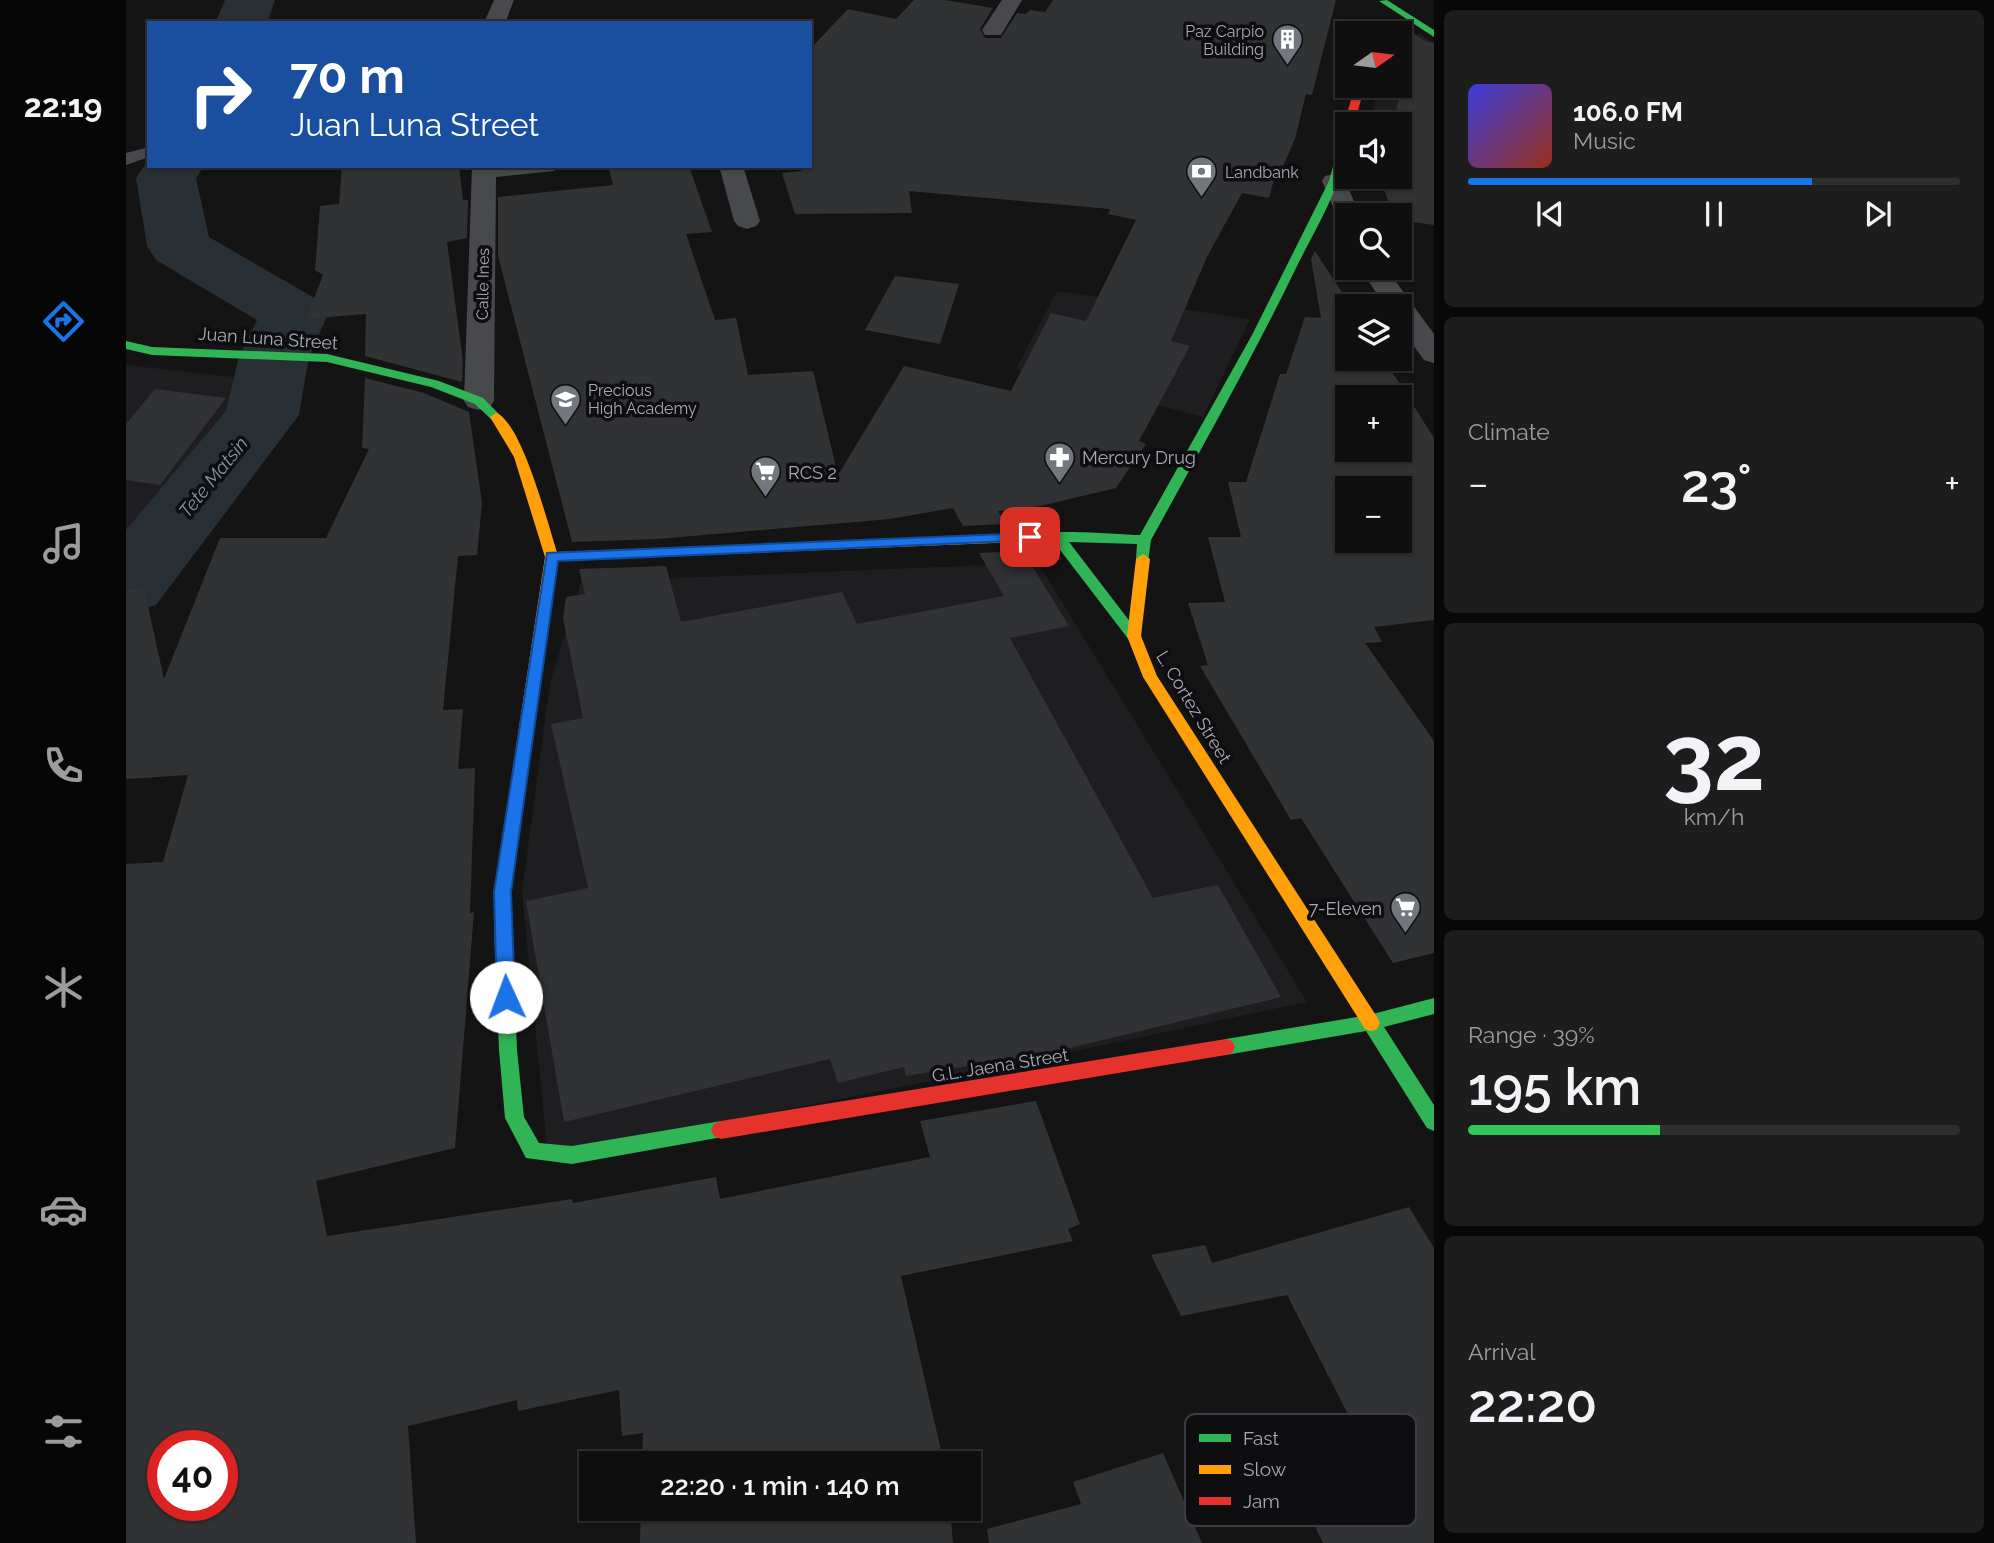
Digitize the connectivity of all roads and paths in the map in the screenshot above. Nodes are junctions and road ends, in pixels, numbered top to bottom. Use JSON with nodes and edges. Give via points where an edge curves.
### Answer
{"nodes":[{"id":1,"x":504,"y":0,"type":"edge"},
{"id":2,"x":1012,"y":0,"type":"edge"},
{"id":3,"x":1383,"y":0,"type":"edge"},
{"id":4,"x":495,"y":21,"type":"edge"},
{"id":5,"x":1377,"y":21,"type":"edge"},
{"id":6,"x":993,"y":30,"type":"dead end"},
{"id":7,"x":1434,"y":34,"type":"edge"},
{"id":8,"x":146,"y":152,"type":"dead end"},
{"id":9,"x":126,"y":159,"type":"edge"},
{"id":10,"x":504,"y":168,"type":"edge"},
{"id":11,"x":732,"y":168,"type":"edge"},
{"id":12,"x":484,"y":169,"type":"edge"},
{"id":13,"x":1335,"y":177,"type":"edge"},
{"id":14,"x":1334,"y":181,"type":"junction"},
{"id":15,"x":1343,"y":203,"type":"edge"},
{"id":16,"x":747,"y":221,"type":"dead end"},
{"id":17,"x":1412,"y":324,"type":"edge"},
{"id":18,"x":126,"y":345,"type":"edge"},
{"id":19,"x":1434,"y":354,"type":"edge"},
{"id":20,"x":479,"y":401,"type":"junction"},
{"id":21,"x":1057,"y":536,"type":"junction"},
{"id":22,"x":1144,"y":540,"type":"junction"},
{"id":23,"x":552,"y":557,"type":"junction"},
{"id":24,"x":1134,"y":636,"type":"junction"},
{"id":25,"x":1434,"y":1006,"type":"edge"},
{"id":26,"x":1369,"y":1023,"type":"junction"},
{"id":27,"x":1434,"y":1122,"type":"edge"}],
"edges":[{"from":1,"to":4,"type":"street"},
{"from":2,"to":6,"type":"street"},
{"from":3,"to":5,"type":"street"},
{"from":3,"to":7,"type":"street"},
{"from":8,"to":9,"type":"lane"},
{"from":10,"to":12,"type":"street"},
{"from":11,"to":16,"type":"street"},
{"from":12,"to":20,"type":"street","name":"Calle Ines"},
{"from":13,"to":14,"type":"street"},
{"from":14,"to":15,"type":"street"},
{"from":14,"to":22,"type":"street","via":[[1239,372]]},
{"from":17,"to":19,"type":"street"},
{"from":18,"to":20,"type":"street","name":"Juan Luna Street","via":[[152,351],[327,358],[435,384]]},
{"from":20,"to":23,"type":"street","name":"Juan Luna Street","via":[[502,423],[520,457]]},
{"from":21,"to":22,"type":"street"},
{"from":21,"to":23,"type":"street"},
{"from":21,"to":24,"type":"street"},
{"from":22,"to":24,"type":"street"},
{"from":23,"to":26,"type":"street","name":"G.L. Jaena Street","via":[[502,892],[508,1050],[516,1118],[533,1152],[572,1155]]},
{"from":24,"to":26,"type":"street","name":"L. Cortez Street","via":[[1150,677]]},
{"from":25,"to":26,"type":"street","name":"G.L. Jaena Street"},
{"from":26,"to":27,"type":"street","name":"L. Cortez Street"}]}
